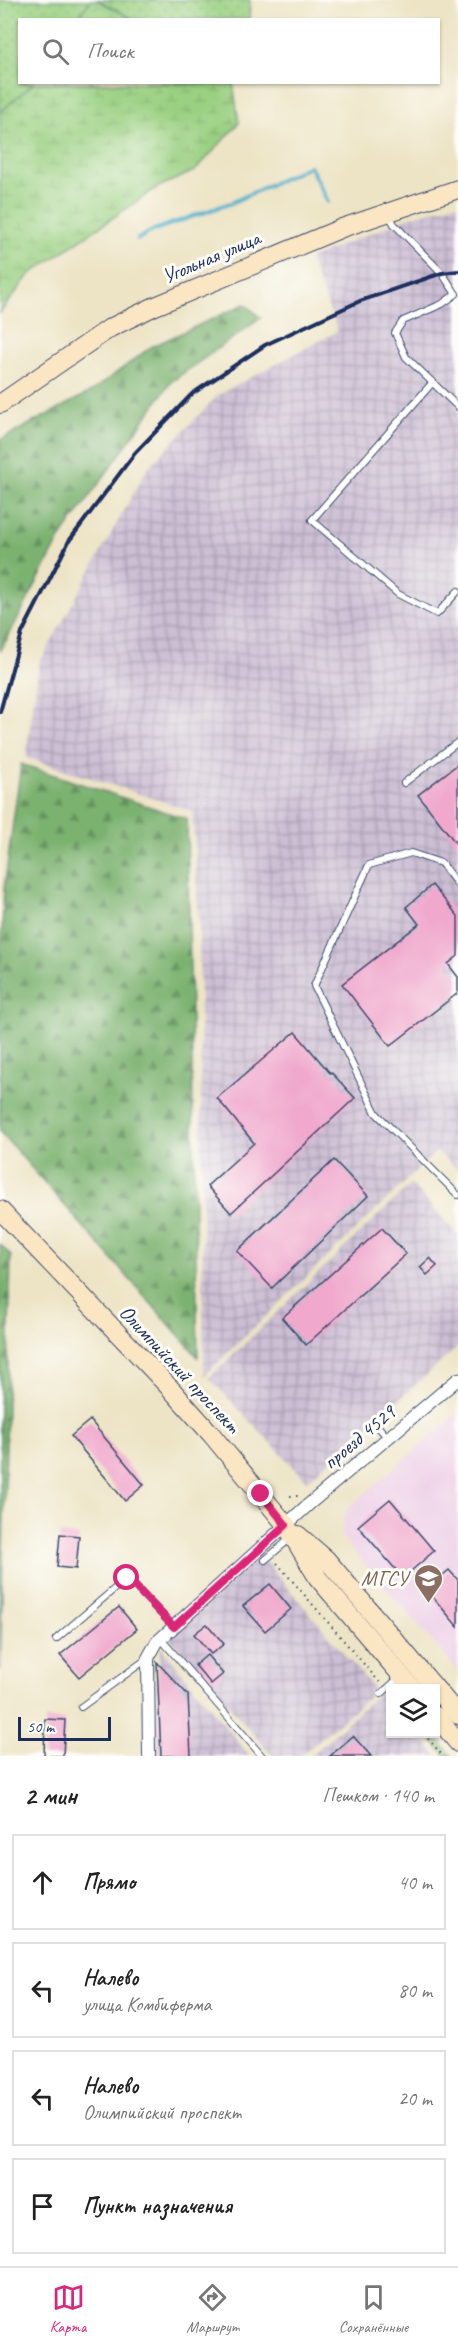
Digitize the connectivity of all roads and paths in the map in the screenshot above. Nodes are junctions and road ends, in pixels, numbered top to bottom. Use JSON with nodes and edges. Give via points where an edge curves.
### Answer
{"nodes":[{"id":1,"x":458,"y":189,"type":"edge"},
{"id":2,"x":387,"y":212,"type":"junction"},
{"id":3,"x":433,"y":382,"type":"junction"},
{"id":4,"x":0,"y":404,"type":"edge"},
{"id":5,"x":458,"y":407,"type":"edge"},
{"id":6,"x":458,"y":591,"type":"edge"},
{"id":7,"x":458,"y":742,"type":"edge"},
{"id":8,"x":405,"y":783,"type":"dead end"},
{"id":9,"x":458,"y":885,"type":"edge"},
{"id":10,"x":458,"y":1196,"type":"edge"},
{"id":11,"x":0,"y":1210,"type":"edge"},
{"id":12,"x":458,"y":1379,"type":"edge"},
{"id":13,"x":374,"y":1422,"type":"dead end"},
{"id":14,"x":388,"y":1438,"type":"junction"},
{"id":15,"x":300,"y":1496,"type":"dead end"},
{"id":16,"x":290,"y":1497,"type":"dead end"},
{"id":17,"x":289,"y":1530,"type":"junction"},
{"id":18,"x":268,"y":1558,"type":"joint"},
{"id":19,"x":176,"y":1628,"type":"junction"},
{"id":20,"x":56,"y":1639,"type":"dead end"},
{"id":21,"x":161,"y":1639,"type":"junction"},
{"id":22,"x":148,"y":1658,"type":"junction"},
{"id":23,"x":406,"y":1682,"type":"edge"},
{"id":24,"x":383,"y":1692,"type":"joint"},
{"id":25,"x":81,"y":1707,"type":"dead end"},
{"id":26,"x":458,"y":1715,"type":"edge"},
{"id":27,"x":440,"y":1722,"type":"edge"},
{"id":28,"x":427,"y":1738,"type":"edge"},
{"id":29,"x":458,"y":1743,"type":"edge"},
{"id":30,"x":149,"y":1756,"type":"edge"},
{"id":31,"x":262,"y":1756,"type":"edge"},
{"id":32,"x":443,"y":1756,"type":"edge"}],
"edges":[{"from":1,"to":2,"type":"main road","name":"Угольная улица"},
{"from":2,"to":3,"type":"lane","via":[[456,294],[403,321],[395,333],[406,357]]},
{"from":2,"to":4,"type":"main road","name":"Угольная улица","via":[[242,268],[110,328]]},
{"from":3,"to":5,"type":"lane"},
{"from":3,"to":6,"type":"lane","via":[[312,520],[398,594],[437,614]]},
{"from":7,"to":8,"type":"lane"},
{"from":9,"to":10,"type":"lane","via":[[441,863],[411,853],[369,865],[314,986],[376,1113]]},
{"from":11,"to":17,"type":"main road","name":"Олимпийский проспект","via":[[170,1388]]},
{"from":12,"to":14,"type":"street","name":"проезд 4529"},
{"from":13,"to":14,"type":"lane"},
{"from":14,"to":17,"type":"street","name":"проезд 4529"},
{"from":15,"to":16,"type":"path"},
{"from":17,"to":18,"type":"lane"},
{"from":17,"to":19,"type":"street","name":"проезд 4529"},
{"from":17,"to":23,"type":"main road","name":"Олимпийский проспект","via":[[318,1578]]},
{"from":17,"to":26,"type":"main road","name":"Олимпийский проспект","via":[[326,1559]]},
{"from":18,"to":24,"type":"path"},
{"from":19,"to":20,"type":"lane","via":[[127,1578]]},
{"from":19,"to":21,"type":"street","name":"проезд 4529"},
{"from":21,"to":22,"type":"street","name":"проезд 4529"},
{"from":21,"to":31,"type":"lane"},
{"from":22,"to":25,"type":"lane"},
{"from":22,"to":30,"type":"street"},
{"from":23,"to":24,"type":"lane"},
{"from":27,"to":29,"type":"main road"},
{"from":28,"to":32,"type":"path"}]}
